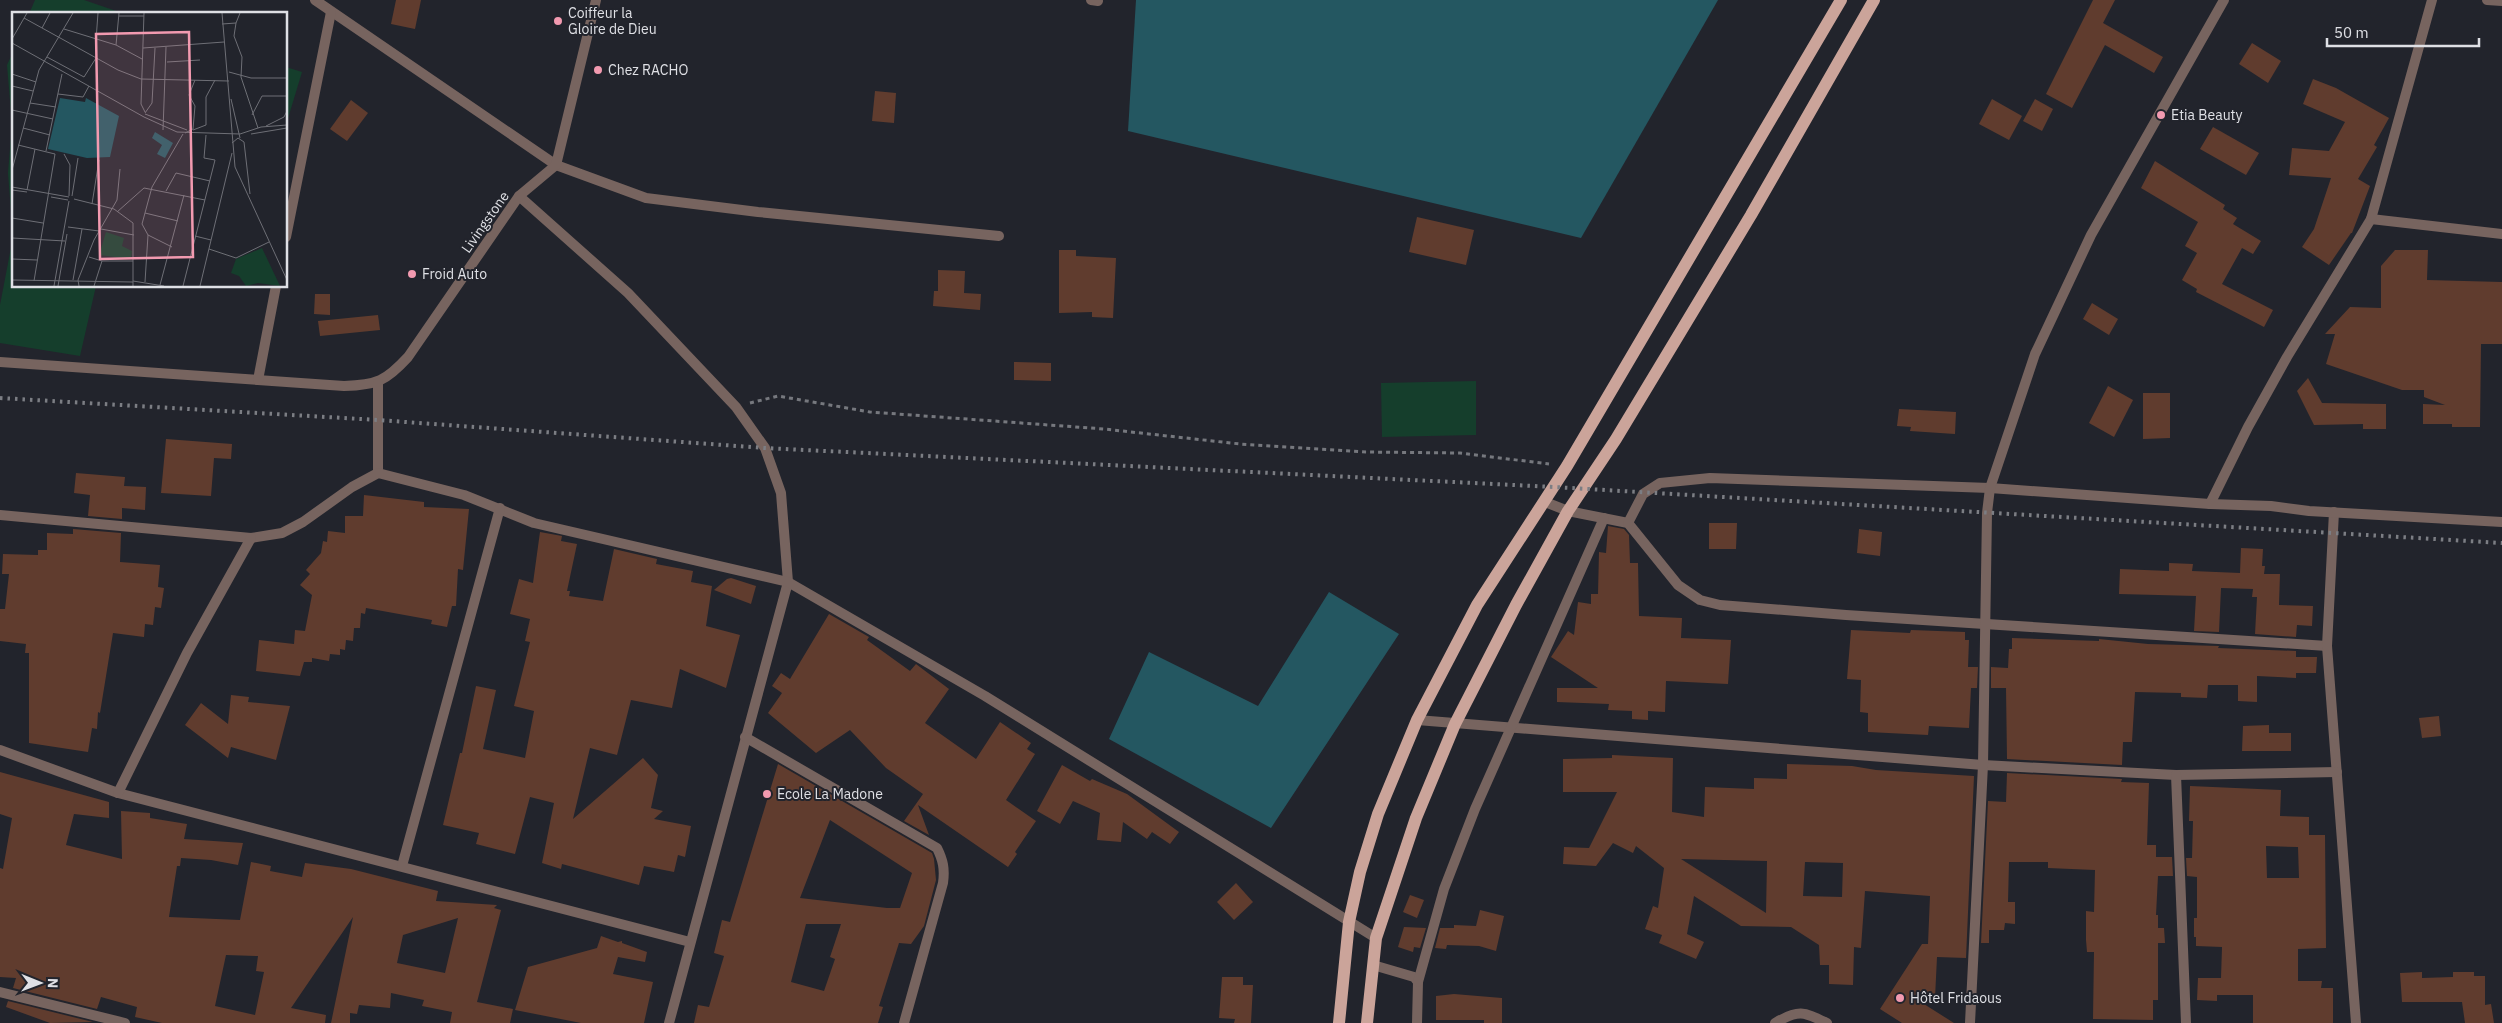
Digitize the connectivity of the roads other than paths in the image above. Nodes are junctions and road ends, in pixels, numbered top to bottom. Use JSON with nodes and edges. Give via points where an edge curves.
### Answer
{"nodes":[{"id":1,"x":315,"y":0,"type":"edge"},
{"id":2,"x":596,"y":0,"type":"edge"},
{"id":3,"x":1841,"y":0,"type":"edge"},
{"id":4,"x":1874,"y":0,"type":"edge"},
{"id":5,"x":2224,"y":0,"type":"edge"},
{"id":6,"x":2432,"y":0,"type":"edge"},
{"id":7,"x":2487,"y":0,"type":"edge"},
{"id":8,"x":2502,"y":2,"type":"edge"},
{"id":9,"x":331,"y":12,"type":"junction"},
{"id":10,"x":556,"y":165,"type":"junction"},
{"id":11,"x":519,"y":196,"type":"junction"},
{"id":12,"x":2371,"y":219,"type":"junction"},
{"id":13,"x":288,"y":226,"type":"edge"},
{"id":14,"x":2502,"y":234,"type":"edge"},
{"id":15,"x":999,"y":236,"type":"dead end"},
{"id":16,"x":276,"y":288,"type":"edge"},
{"id":17,"x":0,"y":362,"type":"edge"},
{"id":18,"x":258,"y":380,"type":"junction"},
{"id":19,"x":378,"y":383,"type":"junction"},
{"id":20,"x":378,"y":473,"type":"junction"},
{"id":21,"x":1990,"y":488,"type":"junction"},
{"id":22,"x":1545,"y":502,"type":"junction"},
{"id":23,"x":2210,"y":504,"type":"junction"},
{"id":24,"x":500,"y":508,"type":"junction"},
{"id":25,"x":1568,"y":511,"type":"junction"},
{"id":26,"x":2334,"y":512,"type":"junction"},
{"id":27,"x":0,"y":515,"type":"edge"},
{"id":28,"x":1604,"y":518,"type":"junction"},
{"id":29,"x":2502,"y":522,"type":"edge"},
{"id":30,"x":1628,"y":523,"type":"junction"},
{"id":31,"x":251,"y":538,"type":"junction"},
{"id":32,"x":788,"y":582,"type":"junction"},
{"id":33,"x":1986,"y":624,"type":"junction"},
{"id":34,"x":2327,"y":646,"type":"junction"},
{"id":35,"x":1417,"y":720,"type":"junction"},
{"id":36,"x":1456,"y":724,"type":"junction"},
{"id":37,"x":1509,"y":728,"type":"junction"},
{"id":38,"x":745,"y":737,"type":"junction"},
{"id":39,"x":0,"y":750,"type":"edge"},
{"id":40,"x":1983,"y":765,"type":"junction"},
{"id":41,"x":2337,"y":772,"type":"junction"},
{"id":42,"x":2176,"y":775,"type":"junction"},
{"id":43,"x":118,"y":793,"type":"junction"},
{"id":44,"x":402,"y":866,"type":"junction"},
{"id":45,"x":1349,"y":922,"type":"junction"},
{"id":46,"x":1376,"y":938,"type":"junction"},
{"id":47,"x":690,"y":942,"type":"junction"},
{"id":48,"x":1373,"y":964,"type":"junction"},
{"id":49,"x":1418,"y":982,"type":"junction"},
{"id":50,"x":0,"y":992,"type":"edge"},
{"id":51,"x":125,"y":1023,"type":"edge"},
{"id":52,"x":669,"y":1023,"type":"edge"},
{"id":53,"x":904,"y":1023,"type":"edge"},
{"id":54,"x":1339,"y":1023,"type":"edge"},
{"id":55,"x":1367,"y":1023,"type":"edge"},
{"id":56,"x":1417,"y":1023,"type":"edge"},
{"id":57,"x":1775,"y":1023,"type":"edge"},
{"id":58,"x":1828,"y":1023,"type":"edge"},
{"id":59,"x":1970,"y":1023,"type":"edge"},
{"id":60,"x":2186,"y":1023,"type":"edge"},
{"id":61,"x":2356,"y":1023,"type":"edge"}],
"edges":[{"from":1,"to":9,"type":"street"},
{"from":2,"to":10,"type":"street"},
{"from":3,"to":22,"type":"main road"},
{"from":4,"to":25,"type":"main road","via":[[1751,215]]},
{"from":5,"to":21,"type":"street","via":[[2083,252],[2035,354]]},
{"from":6,"to":12,"type":"street"},
{"from":7,"to":8,"type":"street"},
{"from":9,"to":10,"type":"street"},
{"from":9,"to":13,"type":"street"},
{"from":10,"to":11,"type":"street","name":"Livingstone"},
{"from":10,"to":15,"type":"street","via":[[646,198]]},
{"from":11,"to":19,"type":"street","name":"Livingstone","via":[[408,357]]},
{"from":11,"to":32,"type":"street","via":[[628,293],[736,407],[765,448],[781,493]]},
{"from":12,"to":14,"type":"street"},
{"from":12,"to":23,"type":"street","via":[[2248,427]]},
{"from":16,"to":18,"type":"street"},
{"from":17,"to":18,"type":"street"},
{"from":18,"to":19,"type":"street","via":[[344,386]]},
{"from":19,"to":20,"type":"street"},
{"from":20,"to":24,"type":"street","via":[[464,495]]},
{"from":20,"to":31,"type":"street","via":[[282,533]]},
{"from":21,"to":23,"type":"street"},
{"from":21,"to":30,"type":"street","via":[[1710,478],[1679,480],[1660,483],[1642,494]]},
{"from":21,"to":33,"type":"street"},
{"from":22,"to":25,"type":"street"},
{"from":22,"to":35,"type":"main road","via":[[1477,605]]},
{"from":23,"to":26,"type":"street"},
{"from":24,"to":32,"type":"street","via":[[534,523]]},
{"from":24,"to":44,"type":"street"},
{"from":25,"to":28,"type":"street"},
{"from":25,"to":36,"type":"main road"},
{"from":26,"to":29,"type":"street"},
{"from":26,"to":34,"type":"street"},
{"from":27,"to":31,"type":"street"},
{"from":28,"to":30,"type":"street"},
{"from":28,"to":37,"type":"street"},
{"from":30,"to":33,"type":"street","via":[[1678,585],[1720,605]]},
{"from":31,"to":43,"type":"street","via":[[187,653]]},
{"from":32,"to":38,"type":"street"},
{"from":32,"to":45,"type":"street","via":[[985,696]]},
{"from":33,"to":34,"type":"street"},
{"from":33,"to":40,"type":"street"},
{"from":34,"to":41,"type":"street"},
{"from":35,"to":36,"type":"street"},
{"from":35,"to":45,"type":"main road","via":[[1378,814]]},
{"from":36,"to":37,"type":"street"},
{"from":36,"to":46,"type":"main road","via":[[1416,818]]},
{"from":37,"to":40,"type":"street"},
{"from":37,"to":49,"type":"street","via":[[1444,889]]},
{"from":38,"to":47,"type":"street"},
{"from":38,"to":53,"type":"street","via":[[937,848],[942,859],[943,883]]},
{"from":39,"to":43,"type":"street"},
{"from":40,"to":42,"type":"street"},
{"from":40,"to":59,"type":"street"},
{"from":41,"to":42,"type":"street"},
{"from":41,"to":61,"type":"street"},
{"from":42,"to":60,"type":"street"},
{"from":43,"to":44,"type":"street"},
{"from":44,"to":47,"type":"street"},
{"from":45,"to":46,"type":"street"},
{"from":45,"to":54,"type":"main road"},
{"from":46,"to":48,"type":"main road"},
{"from":47,"to":52,"type":"street"},
{"from":48,"to":49,"type":"street","via":[[1414,977]]},
{"from":48,"to":55,"type":"main road"},
{"from":49,"to":56,"type":"street"},
{"from":50,"to":51,"type":"street"},
{"from":57,"to":58,"type":"street","via":[[1789,1015],[1804,1012]]}]}
